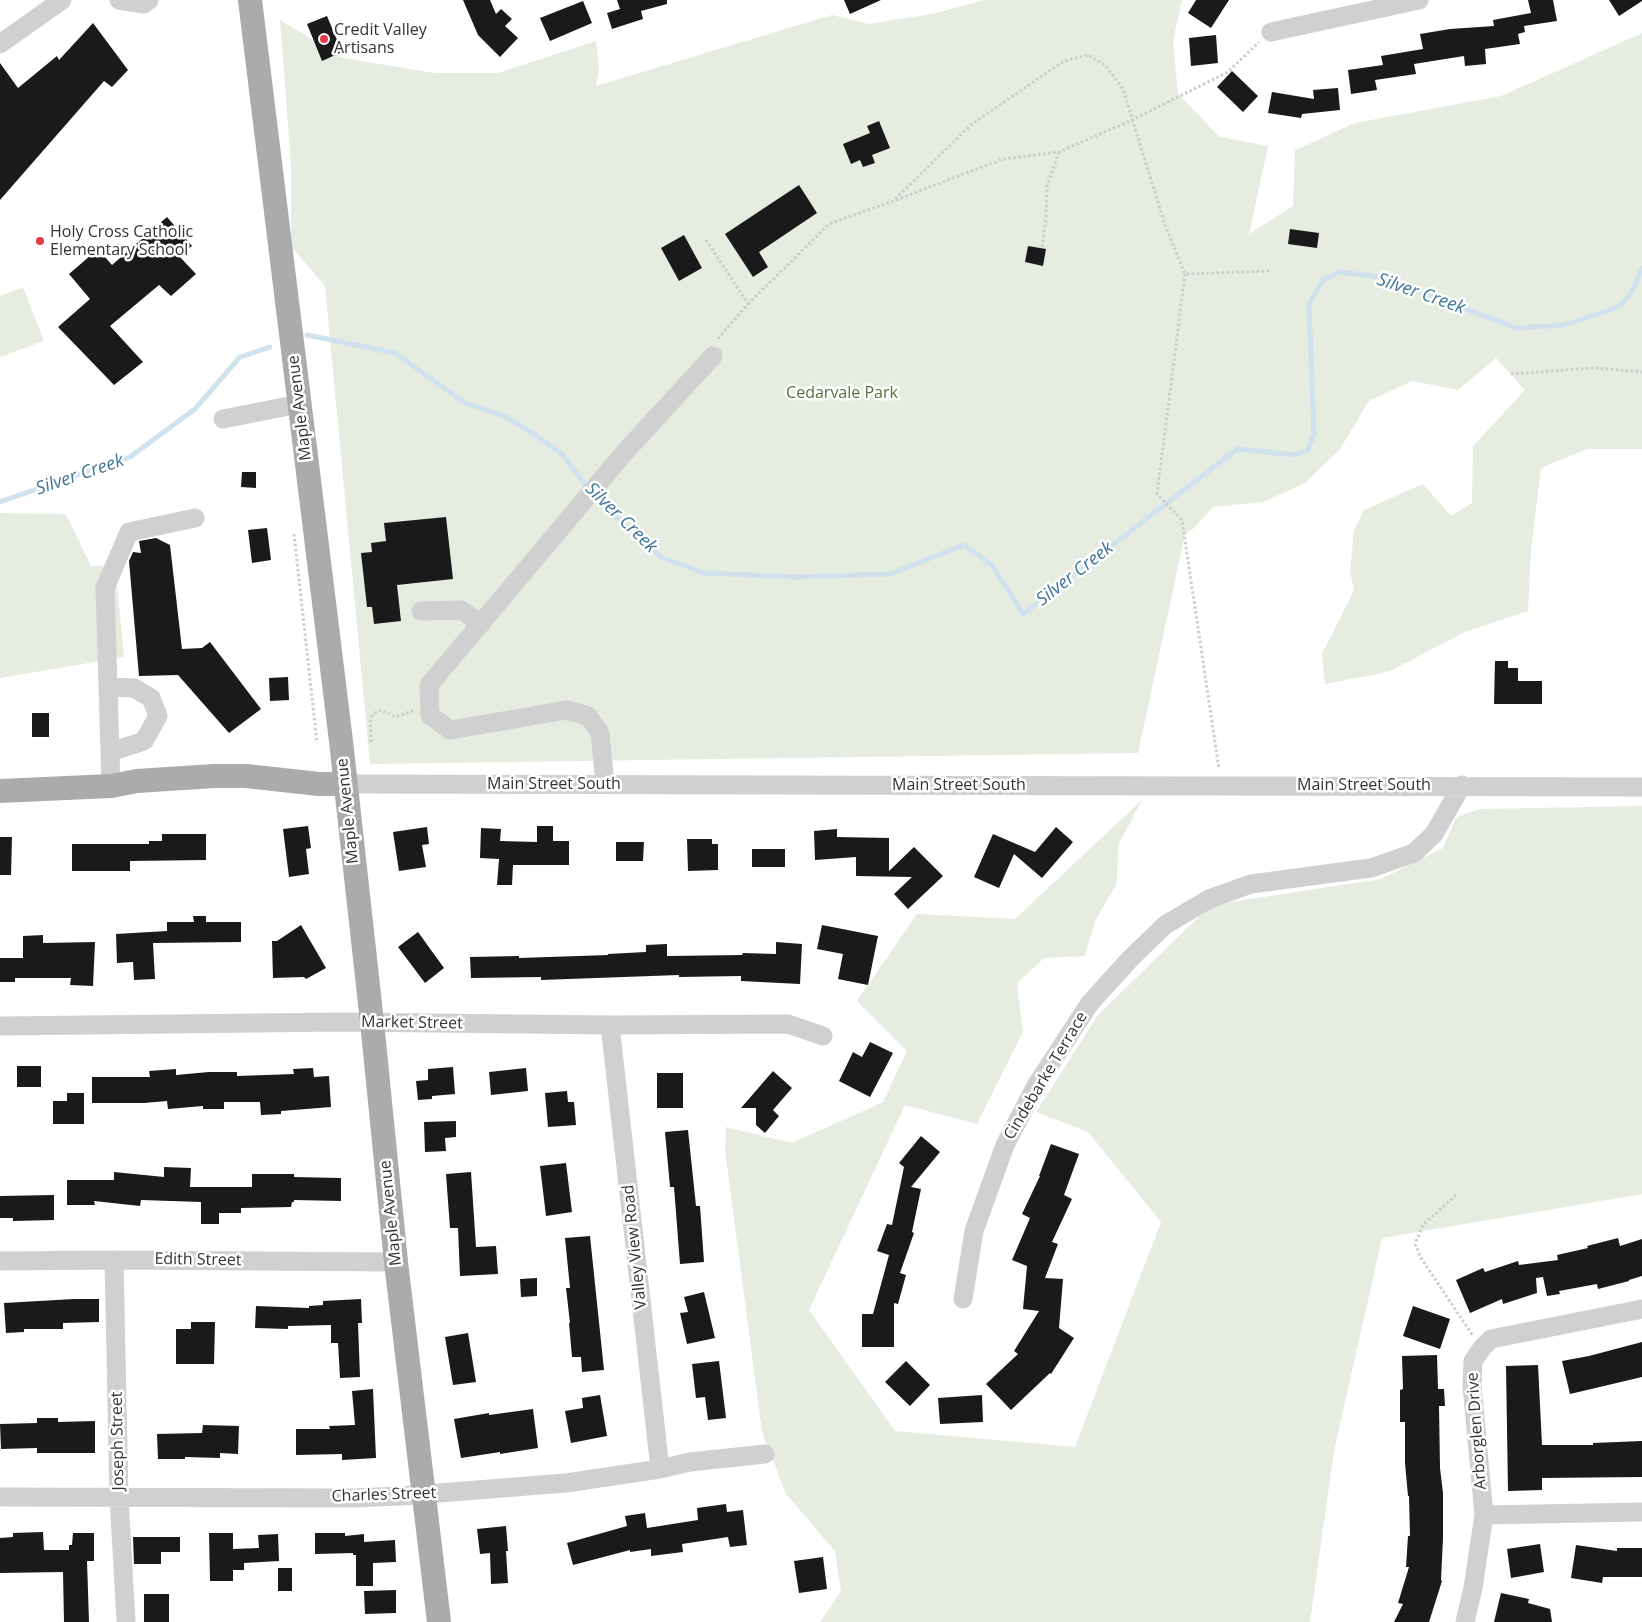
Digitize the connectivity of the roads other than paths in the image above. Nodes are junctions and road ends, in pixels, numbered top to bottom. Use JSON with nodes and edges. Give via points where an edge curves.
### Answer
{"nodes":[{"id":1,"x":62,"y":0,"type":"edge"},
{"id":2,"x":119,"y":0,"type":"edge"},
{"id":3,"x":149,"y":0,"type":"edge"},
{"id":4,"x":250,"y":0,"type":"edge"},
{"id":5,"x":1419,"y":0,"type":"edge"},
{"id":6,"x":1271,"y":32,"type":"road end"},
{"id":7,"x":0,"y":44,"type":"edge"},
{"id":8,"x":713,"y":350,"type":"road end"},
{"id":9,"x":300,"y":404,"type":"junction"},
{"id":10,"x":223,"y":419,"type":"dead end"},
{"id":11,"x":195,"y":518,"type":"dead end"},
{"id":12,"x":421,"y":611,"type":"dead end"},
{"id":13,"x":481,"y":624,"type":"junction"},
{"id":14,"x":108,"y":686,"type":"junction"},
{"id":15,"x":110,"y":752,"type":"junction"},
{"id":16,"x":345,"y":784,"type":"junction"},
{"id":17,"x":605,"y":784,"type":"junction"},
{"id":18,"x":1462,"y":785,"type":"junction"},
{"id":19,"x":111,"y":786,"type":"junction"},
{"id":20,"x":1642,"y":787,"type":"edge"},
{"id":21,"x":0,"y":791,"type":"edge"},
{"id":22,"x":372,"y":1022,"type":"junction"},
{"id":23,"x":610,"y":1025,"type":"junction"},
{"id":24,"x":0,"y":1026,"type":"edge"},
{"id":25,"x":823,"y":1036,"type":"dead end"},
{"id":26,"x":114,"y":1260,"type":"junction"},
{"id":27,"x":0,"y":1261,"type":"edge"},
{"id":28,"x":396,"y":1262,"type":"junction"},
{"id":29,"x":963,"y":1299,"type":"dead end"},
{"id":30,"x":1642,"y":1309,"type":"edge"},
{"id":31,"x":765,"y":1454,"type":"dead end"},
{"id":32,"x":660,"y":1469,"type":"junction"},
{"id":33,"x":423,"y":1494,"type":"junction"},
{"id":34,"x":0,"y":1497,"type":"edge"},
{"id":35,"x":119,"y":1497,"type":"junction"},
{"id":36,"x":1642,"y":1512,"type":"edge"},
{"id":37,"x":1484,"y":1515,"type":"junction"},
{"id":38,"x":126,"y":1622,"type":"edge"},
{"id":39,"x":439,"y":1622,"type":"edge"},
{"id":40,"x":1465,"y":1622,"type":"edge"}],
"edges":[{"from":1,"to":7,"type":"street"},
{"from":2,"to":3,"type":"street","via":[[144,4]]},
{"from":4,"to":9,"type":"main road","name":"Maple Avenue"},
{"from":5,"to":6,"type":"street"},
{"from":8,"to":13,"type":"street"},
{"from":9,"to":10,"type":"street"},
{"from":9,"to":16,"type":"main road","name":"Maple Avenue"},
{"from":11,"to":14,"type":"street","via":[[129,532],[105,588]]},
{"from":12,"to":13,"type":"street","via":[[461,610]]},
{"from":13,"to":17,"type":"street","via":[[430,685],[430,715],[450,730],[567,710],[588,716],[600,733]]},
{"from":14,"to":15,"type":"street"},
{"from":14,"to":15,"type":"street","via":[[134,688],[151,698],[158,716],[144,742]]},
{"from":15,"to":19,"type":"street"},
{"from":16,"to":17,"type":"street","name":"Main Street South"},
{"from":16,"to":19,"type":"main road","name":"Main Street South","via":[[276,779],[250,786],[188,793],[137,781]]},
{"from":16,"to":22,"type":"main road","name":"Maple Avenue"},
{"from":17,"to":18,"type":"street","name":"Main Street South"},
{"from":18,"to":20,"type":"street","name":"Main Street South"},
{"from":18,"to":29,"type":"street","name":"Cindebarke Terrace","via":[[1434,834],[1414,853],[1371,868],[1251,884],[1209,899],[1165,925],[1130,959],[1090,1003],[1038,1084],[1005,1145],[974,1231]]},
{"from":19,"to":21,"type":"main road","name":"Main Street South"},
{"from":22,"to":23,"type":"street","name":"Market Street"},
{"from":22,"to":24,"type":"street","name":"Market Street"},
{"from":22,"to":28,"type":"main road","name":"Maple Avenue"},
{"from":23,"to":25,"type":"street","name":"Market Street","via":[[788,1024]]},
{"from":23,"to":32,"type":"street","name":"Valley View Road"},
{"from":26,"to":27,"type":"street","name":"Edith Street"},
{"from":26,"to":28,"type":"street","name":"Edith Street"},
{"from":26,"to":35,"type":"street","name":"Joseph Street"},
{"from":28,"to":33,"type":"main road","name":"Maple Avenue"},
{"from":30,"to":37,"type":"street","name":"Arborglen Drive","via":[[1491,1339],[1482,1348],[1473,1361],[1472,1386]]},
{"from":31,"to":32,"type":"street","name":"Charles Street","via":[[690,1462]]},
{"from":32,"to":33,"type":"street","name":"Charles Street","via":[[566,1482]]},
{"from":33,"to":35,"type":"street","name":"Charles Street","via":[[353,1498]]},
{"from":33,"to":39,"type":"main road","name":"Maple Avenue"},
{"from":34,"to":35,"type":"street","name":"Charles Street"},
{"from":35,"to":38,"type":"street","name":"Joseph Street"},
{"from":36,"to":37,"type":"street"},
{"from":37,"to":40,"type":"street","name":"Arborglen Drive"}]}
